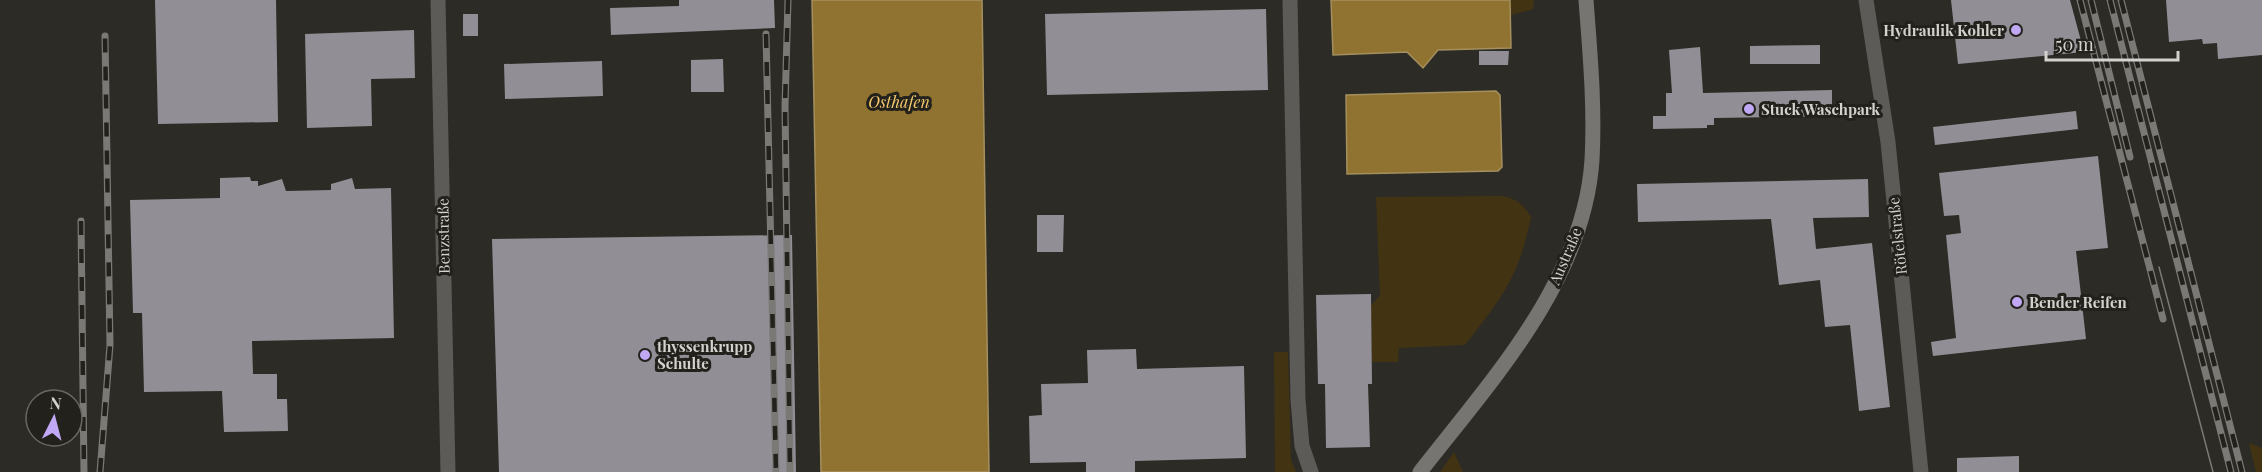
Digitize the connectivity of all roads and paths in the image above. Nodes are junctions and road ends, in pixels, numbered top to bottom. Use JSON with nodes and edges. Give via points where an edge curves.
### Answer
{"nodes":[{"id":1,"x":438,"y":0,"type":"edge"},
{"id":2,"x":1290,"y":0,"type":"edge"},
{"id":3,"x":1586,"y":0,"type":"edge"},
{"id":4,"x":1867,"y":0,"type":"edge"},
{"id":5,"x":448,"y":472,"type":"edge"},
{"id":6,"x":1311,"y":472,"type":"edge"},
{"id":7,"x":1420,"y":472,"type":"edge"},
{"id":8,"x":1921,"y":472,"type":"edge"}],
"edges":[{"from":1,"to":5,"type":"street","name":"Benzstraße"},
{"from":2,"to":6,"type":"street","via":[[1298,400],[1302,446]]},
{"from":3,"to":7,"type":"main road","name":"Austraße","via":[[1592,162],[1579,225],[1566,260],[1532,323]]},
{"from":4,"to":8,"type":"street","name":"Rötelstraße","via":[[1888,142]]}]}
